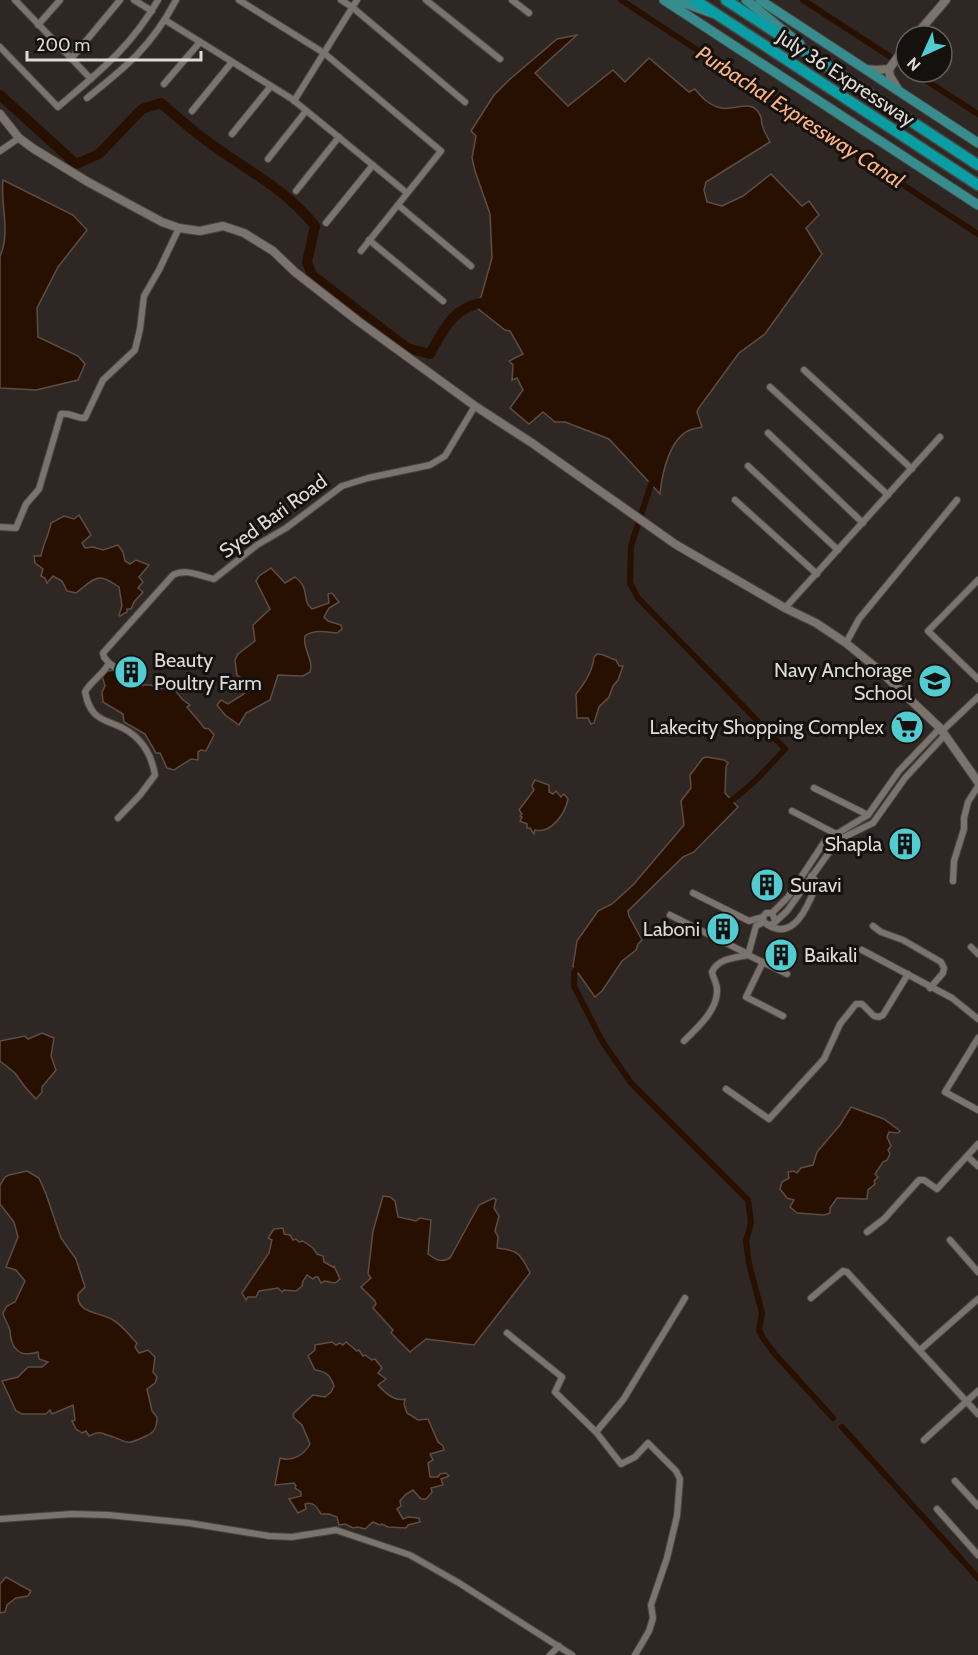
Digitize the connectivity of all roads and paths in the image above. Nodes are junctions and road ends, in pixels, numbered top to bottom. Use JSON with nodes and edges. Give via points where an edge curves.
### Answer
{"nodes":[{"id":1,"x":15,"y":0,"type":"edge"},
{"id":2,"x":60,"y":0,"type":"edge"},
{"id":3,"x":120,"y":0,"type":"edge"},
{"id":4,"x":134,"y":0,"type":"edge"},
{"id":5,"x":158,"y":0,"type":"edge"},
{"id":6,"x":176,"y":0,"type":"edge"},
{"id":7,"x":239,"y":0,"type":"edge"},
{"id":8,"x":341,"y":0,"type":"edge"},
{"id":9,"x":357,"y":0,"type":"edge"},
{"id":10,"x":426,"y":0,"type":"edge"},
{"id":11,"x":512,"y":0,"type":"edge"},
{"id":12,"x":664,"y":0,"type":"edge"},
{"id":13,"x":676,"y":0,"type":"edge"},
{"id":14,"x":695,"y":0,"type":"edge"},
{"id":15,"x":726,"y":0,"type":"edge"},
{"id":16,"x":746,"y":0,"type":"edge"},
{"id":17,"x":760,"y":0,"type":"edge"},
{"id":18,"x":946,"y":0,"type":"edge"},
{"id":19,"x":352,"y":8,"type":"junction"},
{"id":20,"x":152,"y":11,"type":"junction"},
{"id":21,"x":528,"y":13,"type":"dead end"},
{"id":22,"x":717,"y":15,"type":"junction"},
{"id":23,"x":165,"y":20,"type":"junction"},
{"id":24,"x":925,"y":24,"type":"edge"},
{"id":25,"x":39,"y":25,"type":"junction"},
{"id":26,"x":200,"y":42,"type":"junction"},
{"id":27,"x":0,"y":47,"type":"edge"},
{"id":28,"x":123,"y":50,"type":"junction"},
{"id":29,"x":324,"y":53,"type":"junction"},
{"id":30,"x":70,"y":58,"type":"junction"},
{"id":31,"x":500,"y":59,"type":"dead end"},
{"id":32,"x":134,"y":60,"type":"junction"},
{"id":33,"x":232,"y":62,"type":"junction"},
{"id":34,"x":894,"y":62,"type":"edge"},
{"id":35,"x":821,"y":63,"type":"junction"},
{"id":36,"x":865,"y":69,"type":"junction"},
{"id":37,"x":889,"y":69,"type":"junction"},
{"id":38,"x":91,"y":79,"type":"junction"},
{"id":39,"x":164,"y":84,"type":"dead end"},
{"id":40,"x":271,"y":86,"type":"junction"},
{"id":41,"x":900,"y":92,"type":"junction"},
{"id":42,"x":87,"y":98,"type":"dead end"},
{"id":43,"x":294,"y":101,"type":"junction"},
{"id":44,"x":465,"y":102,"type":"dead end"},
{"id":45,"x":192,"y":111,"type":"dead end"},
{"id":46,"x":306,"y":111,"type":"junction"},
{"id":47,"x":0,"y":114,"type":"edge"},
{"id":48,"x":232,"y":134,"type":"dead end"},
{"id":49,"x":339,"y":137,"type":"junction"},
{"id":50,"x":19,"y":138,"type":"junction"},
{"id":51,"x":978,"y":143,"type":"edge"},
{"id":52,"x":0,"y":151,"type":"edge"},
{"id":53,"x":268,"y":159,"type":"dead end"},
{"id":54,"x":373,"y":165,"type":"junction"},
{"id":55,"x":978,"y":165,"type":"edge"},
{"id":56,"x":978,"y":185,"type":"edge"},
{"id":57,"x":296,"y":191,"type":"dead end"},
{"id":58,"x":408,"y":193,"type":"junction"},
{"id":59,"x":398,"y":205,"type":"junction"},
{"id":60,"x":978,"y":205,"type":"edge"},
{"id":61,"x":326,"y":223,"type":"dead end"},
{"id":62,"x":179,"y":228,"type":"junction"},
{"id":63,"x":369,"y":240,"type":"junction"},
{"id":64,"x":360,"y":251,"type":"dead end"},
{"id":65,"x":471,"y":266,"type":"dead end"},
{"id":66,"x":443,"y":301,"type":"dead end"},
{"id":67,"x":804,"y":370,"type":"dead end"},
{"id":68,"x":771,"y":387,"type":"dead end"},
{"id":69,"x":475,"y":406,"type":"junction"},
{"id":70,"x":768,"y":433,"type":"dead end"},
{"id":71,"x":940,"y":437,"type":"dead end"},
{"id":72,"x":748,"y":466,"type":"dead end"},
{"id":73,"x":912,"y":469,"type":"junction"},
{"id":74,"x":888,"y":495,"type":"junction"},
{"id":75,"x":735,"y":500,"type":"dead end"},
{"id":76,"x":957,"y":501,"type":"dead end"},
{"id":77,"x":863,"y":523,"type":"junction"},
{"id":78,"x":0,"y":527,"type":"edge"},
{"id":79,"x":838,"y":550,"type":"junction"},
{"id":80,"x":817,"y":574,"type":"junction"},
{"id":81,"x":978,"y":580,"type":"edge"},
{"id":82,"x":785,"y":608,"type":"junction"},
{"id":83,"x":846,"y":643,"type":"junction"},
{"id":84,"x":109,"y":663,"type":"junction"},
{"id":85,"x":122,"y":673,"type":"dead end"},
{"id":86,"x":978,"y":679,"type":"edge"},
{"id":87,"x":978,"y":697,"type":"edge"},
{"id":88,"x":942,"y":731,"type":"junction"},
{"id":89,"x":899,"y":771,"type":"junction"},
{"id":90,"x":904,"y":778,"type":"junction"},
{"id":91,"x":978,"y":784,"type":"edge"},
{"id":92,"x":814,"y":788,"type":"dead end"},
{"id":93,"x":884,"y":793,"type":"junction"},
{"id":94,"x":890,"y":797,"type":"junction"},
{"id":95,"x":792,"y":811,"type":"dead end"},
{"id":96,"x":868,"y":815,"type":"junction"},
{"id":97,"x":118,"y":818,"type":"dead end"},
{"id":98,"x":855,"y":823,"type":"junction"},
{"id":99,"x":859,"y":830,"type":"junction"},
{"id":100,"x":836,"y":834,"type":"junction"},
{"id":101,"x":809,"y":874,"type":"junction"},
{"id":102,"x":953,"y":881,"type":"dead end"},
{"id":103,"x":693,"y":893,"type":"dead end"},
{"id":104,"x":772,"y":913,"type":"junction"},
{"id":105,"x":670,"y":915,"type":"dead end"},
{"id":106,"x":776,"y":920,"type":"junction"},
{"id":107,"x":765,"y":921,"type":"junction"},
{"id":108,"x":873,"y":926,"type":"dead end"},
{"id":109,"x":971,"y":947,"type":"dead end"},
{"id":110,"x":862,"y":950,"type":"dead end"},
{"id":111,"x":748,"y":954,"type":"junction"},
{"id":112,"x":978,"y":954,"type":"edge"},
{"id":113,"x":763,"y":962,"type":"junction"},
{"id":114,"x":909,"y":974,"type":"junction"},
{"id":115,"x":787,"y":975,"type":"dead end"},
{"id":116,"x":930,"y":988,"type":"junction"},
{"id":117,"x":783,"y":1016,"type":"dead end"},
{"id":118,"x":978,"y":1019,"type":"edge"},
{"id":119,"x":978,"y":1038,"type":"edge"},
{"id":120,"x":684,"y":1041,"type":"dead end"},
{"id":121,"x":726,"y":1089,"type":"dead end"},
{"id":122,"x":978,"y":1110,"type":"edge"},
{"id":123,"x":978,"y":1144,"type":"edge"},
{"id":124,"x":968,"y":1156,"type":"junction"},
{"id":125,"x":978,"y":1166,"type":"edge"},
{"id":126,"x":867,"y":1232,"type":"dead end"},
{"id":127,"x":950,"y":1240,"type":"dead end"},
{"id":128,"x":978,"y":1272,"type":"edge"},
{"id":129,"x":685,"y":1298,"type":"dead end"},
{"id":130,"x":811,"y":1298,"type":"dead end"},
{"id":131,"x":978,"y":1299,"type":"edge"},
{"id":132,"x":507,"y":1333,"type":"dead end"},
{"id":133,"x":920,"y":1350,"type":"junction"},
{"id":134,"x":978,"y":1391,"type":"edge"},
{"id":135,"x":966,"y":1402,"type":"junction"},
{"id":136,"x":978,"y":1414,"type":"edge"},
{"id":137,"x":596,"y":1432,"type":"junction"},
{"id":138,"x":924,"y":1440,"type":"dead end"},
{"id":139,"x":955,"y":1481,"type":"dead end"},
{"id":140,"x":977,"y":1504,"type":"edge"},
{"id":141,"x":937,"y":1509,"type":"dead end"},
{"id":142,"x":0,"y":1519,"type":"edge"},
{"id":143,"x":978,"y":1555,"type":"edge"},
{"id":144,"x":559,"y":1646,"type":"junction"},
{"id":145,"x":549,"y":1655,"type":"edge"},
{"id":146,"x":572,"y":1655,"type":"edge"},
{"id":147,"x":635,"y":1655,"type":"edge"}],
"edges":[{"from":1,"to":25,"type":"street"},
{"from":2,"to":25,"type":"street"},
{"from":3,"to":30,"type":"street"},
{"from":4,"to":20,"type":"street"},
{"from":5,"to":20,"type":"street"},
{"from":6,"to":23,"type":"street"},
{"from":7,"to":29,"type":"street"},
{"from":8,"to":19,"type":"street"},
{"from":9,"to":19,"type":"street"},
{"from":10,"to":31,"type":"street"},
{"from":11,"to":21,"type":"street"},
{"from":12,"to":60,"type":"main road"},
{"from":13,"to":22,"type":"main road"},
{"from":14,"to":22,"type":"highway","name":"July 36 Expressway"},
{"from":15,"to":35,"type":"highway","name":"July 36 Expressway"},
{"from":16,"to":35,"type":"main road"},
{"from":17,"to":36,"type":"main road"},
{"from":18,"to":24,"type":"street"},
{"from":19,"to":29,"type":"street"},
{"from":19,"to":44,"type":"street"},
{"from":20,"to":28,"type":"street"},
{"from":22,"to":56,"type":"highway","name":"July 36 Expressway"},
{"from":23,"to":26,"type":"street"},
{"from":23,"to":32,"type":"street"},
{"from":25,"to":30,"type":"street"},
{"from":26,"to":33,"type":"street"},
{"from":26,"to":39,"type":"street"},
{"from":27,"to":38,"type":"street","via":[[58,107]]},
{"from":28,"to":32,"type":"street"},
{"from":28,"to":38,"type":"street"},
{"from":29,"to":43,"type":"street"},
{"from":29,"to":58,"type":"street","via":[[441,151]]},
{"from":30,"to":38,"type":"street"},
{"from":32,"to":42,"type":"street"},
{"from":33,"to":40,"type":"street"},
{"from":33,"to":45,"type":"street"},
{"from":34,"to":37,"type":"street"},
{"from":35,"to":55,"type":"highway","name":"July 36 Expressway"},
{"from":36,"to":37,"type":"street"},
{"from":36,"to":41,"type":"main road"},
{"from":37,"to":41,"type":"street"},
{"from":40,"to":43,"type":"street"},
{"from":40,"to":48,"type":"street"},
{"from":41,"to":51,"type":"main road"},
{"from":43,"to":46,"type":"street"},
{"from":46,"to":49,"type":"street"},
{"from":46,"to":53,"type":"street"},
{"from":47,"to":50,"type":"street"},
{"from":49,"to":54,"type":"street"},
{"from":49,"to":57,"type":"street"},
{"from":50,"to":52,"type":"street"},
{"from":50,"to":62,"type":"street","via":[[88,182]]},
{"from":54,"to":58,"type":"street"},
{"from":54,"to":61,"type":"street"},
{"from":58,"to":59,"type":"street"},
{"from":59,"to":63,"type":"street"},
{"from":59,"to":65,"type":"street"},
{"from":62,"to":69,"type":"street","via":[[200,231],[223,226],[244,233]]},
{"from":62,"to":78,"type":"street","via":[[144,296],[135,350],[103,380],[85,418],[61,414],[39,489],[26,504],[16,528]]},
{"from":63,"to":64,"type":"street"},
{"from":63,"to":66,"type":"street"},
{"from":67,"to":73,"type":"street"},
{"from":68,"to":74,"type":"street"},
{"from":69,"to":82,"type":"street","via":[[675,544]]},
{"from":69,"to":84,"type":"street","name":"Syed Bari Road","via":[[445,456],[430,465],[342,486],[214,579],[180,571],[173,575],[103,653]]},
{"from":70,"to":77,"type":"street"},
{"from":71,"to":73,"type":"street"},
{"from":72,"to":79,"type":"street"},
{"from":73,"to":74,"type":"street"},
{"from":74,"to":77,"type":"street"},
{"from":75,"to":80,"type":"street"},
{"from":76,"to":83,"type":"street","via":[[859,619]]},
{"from":77,"to":79,"type":"street"},
{"from":79,"to":80,"type":"street"},
{"from":80,"to":82,"type":"street"},
{"from":81,"to":86,"type":"street","via":[[928,631]]},
{"from":82,"to":83,"type":"street"},
{"from":83,"to":88,"type":"street"},
{"from":84,"to":85,"type":"street"},
{"from":84,"to":97,"type":"street","name":"Syed Bari Road","via":[[85,692],[88,705],[103,720],[141,741],[153,760],[155,775]]},
{"from":87,"to":88,"type":"street"},
{"from":88,"to":89,"type":"street"},
{"from":88,"to":90,"type":"street"},
{"from":88,"to":91,"type":"street"},
{"from":89,"to":90,"type":"street"},
{"from":89,"to":93,"type":"street"},
{"from":90,"to":94,"type":"street"},
{"from":91,"to":102,"type":"street","via":[[968,802]]},
{"from":92,"to":96,"type":"street"},
{"from":93,"to":94,"type":"street"},
{"from":93,"to":96,"type":"street"},
{"from":94,"to":99,"type":"street","via":[[873,824]]},
{"from":95,"to":100,"type":"street"},
{"from":96,"to":98,"type":"street"},
{"from":98,"to":99,"type":"street"},
{"from":98,"to":100,"type":"street"},
{"from":99,"to":101,"type":"street","via":[[838,840]]},
{"from":100,"to":101,"type":"street","via":[[825,841]]},
{"from":101,"to":104,"type":"street"},
{"from":101,"to":106,"type":"street","via":[[787,911]]},
{"from":101,"to":107,"type":"street","via":[[816,886],[793,925],[784,931],[776,930]]},
{"from":103,"to":107,"type":"street","via":[[749,921]]},
{"from":104,"to":106,"type":"street"},
{"from":104,"to":107,"type":"street","via":[[766,913]]},
{"from":105,"to":111,"type":"street"},
{"from":106,"to":107,"type":"street","via":[[773,924]]},
{"from":107,"to":111,"type":"street","via":[[756,926]]},
{"from":108,"to":116,"type":"street","via":[[942,962],[943,973]]},
{"from":109,"to":112,"type":"street"},
{"from":110,"to":114,"type":"street"},
{"from":111,"to":113,"type":"street"},
{"from":111,"to":120,"type":"street","via":[[714,966],[717,988],[711,1010]]},
{"from":113,"to":115,"type":"street"},
{"from":113,"to":117,"type":"street","via":[[746,997]]},
{"from":114,"to":116,"type":"street"},
{"from":114,"to":121,"type":"street","via":[[883,1015],[874,1016],[862,1004],[856,1004],[840,1024],[824,1059],[770,1119]]},
{"from":116,"to":118,"type":"street","via":[[952,998]]},
{"from":119,"to":122,"type":"street","via":[[945,1092]]},
{"from":123,"to":124,"type":"street"},
{"from":124,"to":125,"type":"street"},
{"from":124,"to":126,"type":"street","via":[[937,1189],[919,1180]]},
{"from":127,"to":128,"type":"street"},
{"from":129,"to":137,"type":"street","via":[[623,1400]]},
{"from":130,"to":133,"type":"street","via":[[837,1275],[847,1272]]},
{"from":131,"to":133,"type":"street"},
{"from":132,"to":137,"type":"street","via":[[562,1377],[555,1392]]},
{"from":133,"to":135,"type":"street"},
{"from":134,"to":135,"type":"street"},
{"from":135,"to":136,"type":"street"},
{"from":135,"to":138,"type":"street"},
{"from":137,"to":147,"type":"street","via":[[621,1464],[635,1457],[648,1443],[680,1479],[677,1516],[651,1605],[650,1631]]},
{"from":139,"to":140,"type":"street"},
{"from":141,"to":143,"type":"street"},
{"from":142,"to":144,"type":"street","via":[[108,1515],[292,1537],[336,1530],[410,1555]]},
{"from":144,"to":145,"type":"street"},
{"from":144,"to":146,"type":"street"}]}
